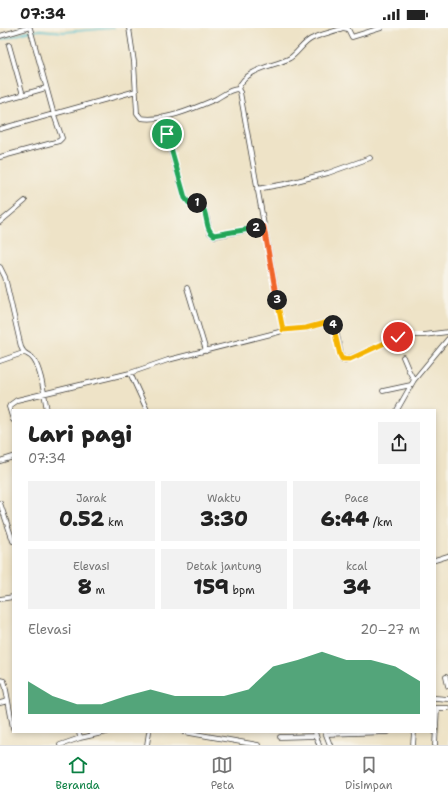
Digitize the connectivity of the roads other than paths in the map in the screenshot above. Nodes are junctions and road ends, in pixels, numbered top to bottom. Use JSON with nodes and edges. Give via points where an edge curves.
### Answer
{"nodes":[{"id":1,"x":29,"y":28,"type":"edge"},
{"id":2,"x":129,"y":28,"type":"edge"},
{"id":3,"x":381,"y":28,"type":"edge"},
{"id":4,"x":0,"y":36,"type":"edge"},
{"id":5,"x":9,"y":45,"type":"dead end"},
{"id":6,"x":46,"y":88,"type":"junction"},
{"id":7,"x":238,"y":89,"type":"junction"},
{"id":8,"x":136,"y":91,"type":"junction"},
{"id":9,"x":23,"y":95,"type":"junction"},
{"id":10,"x":0,"y":101,"type":"edge"},
{"id":11,"x":54,"y":115,"type":"junction"},
{"id":12,"x":161,"y":117,"type":"junction"},
{"id":13,"x":0,"y":129,"type":"edge"},
{"id":14,"x":0,"y":157,"type":"edge"},
{"id":15,"x":370,"y":158,"type":"dead end"},
{"id":16,"x":257,"y":188,"type":"junction"},
{"id":17,"x":25,"y":201,"type":"dead end"},
{"id":18,"x":0,"y":222,"type":"edge"},
{"id":19,"x":264,"y":227,"type":"junction"},
{"id":20,"x":0,"y":267,"type":"edge"},
{"id":21,"x":187,"y":288,"type":"dead end"},
{"id":22,"x":283,"y":330,"type":"junction"},
{"id":23,"x":448,"y":332,"type":"edge"},
{"id":24,"x":448,"y":339,"type":"edge"},
{"id":25,"x":206,"y":351,"type":"junction"},
{"id":26,"x":24,"y":353,"type":"junction"},
{"id":27,"x":403,"y":357,"type":"dead end"},
{"id":28,"x":0,"y":361,"type":"edge"},
{"id":29,"x":130,"y":373,"type":"junction"},
{"id":30,"x":414,"y":380,"type":"junction"},
{"id":31,"x":411,"y":385,"type":"junction"},
{"id":32,"x":383,"y":391,"type":"dead end"},
{"id":33,"x":44,"y":393,"type":"junction"},
{"id":34,"x":47,"y":409,"type":"edge"},
{"id":35,"x":147,"y":409,"type":"edge"},
{"id":36,"x":398,"y":409,"type":"edge"},
{"id":37,"x":12,"y":416,"type":"edge"},
{"id":38,"x":12,"y":457,"type":"edge"},
{"id":39,"x":0,"y":461,"type":"edge"},
{"id":40,"x":0,"y":503,"type":"edge"},
{"id":41,"x":12,"y":538,"type":"edge"},
{"id":42,"x":448,"y":556,"type":"edge"},
{"id":43,"x":436,"y":560,"type":"edge"},
{"id":44,"x":12,"y":596,"type":"edge"},
{"id":45,"x":0,"y":599,"type":"edge"},
{"id":46,"x":446,"y":677,"type":"dead end"},
{"id":47,"x":0,"y":680,"type":"edge"},
{"id":48,"x":448,"y":686,"type":"edge"},
{"id":49,"x":436,"y":698,"type":"edge"},
{"id":50,"x":448,"y":699,"type":"edge"},
{"id":51,"x":8,"y":701,"type":"junction"},
{"id":52,"x":0,"y":703,"type":"edge"},
{"id":53,"x":436,"y":708,"type":"edge"},
{"id":54,"x":448,"y":708,"type":"edge"},
{"id":55,"x":12,"y":723,"type":"edge"},
{"id":56,"x":79,"y":733,"type":"edge"},
{"id":57,"x":102,"y":733,"type":"edge"},
{"id":58,"x":149,"y":733,"type":"edge"},
{"id":59,"x":190,"y":733,"type":"edge"},
{"id":60,"x":326,"y":733,"type":"edge"},
{"id":61,"x":414,"y":733,"type":"edge"},
{"id":62,"x":435,"y":733,"type":"edge"},
{"id":63,"x":315,"y":734,"type":"edge"},
{"id":64,"x":280,"y":737,"type":"dead end"},
{"id":65,"x":80,"y":738,"type":"junction"},
{"id":66,"x":69,"y":744,"type":"edge"},
{"id":67,"x":60,"y":745,"type":"edge"},
{"id":68,"x":146,"y":745,"type":"edge"},
{"id":69,"x":258,"y":745,"type":"edge"},
{"id":70,"x":320,"y":745,"type":"edge"},
{"id":71,"x":330,"y":745,"type":"edge"},
{"id":72,"x":413,"y":745,"type":"edge"},
{"id":73,"x":435,"y":745,"type":"edge"}],
"edges":[{"from":1,"to":4,"type":"street"},
{"from":1,"to":6,"type":"street"},
{"from":2,"to":8,"type":"street"},
{"from":3,"to":7,"type":"street","via":[[352,37],[348,29],[343,28],[311,40],[289,59],[246,78]]},
{"from":5,"to":9,"type":"street"},
{"from":6,"to":9,"type":"street"},
{"from":6,"to":11,"type":"street"},
{"from":7,"to":12,"type":"street","via":[[187,111]]},
{"from":7,"to":16,"type":"street"},
{"from":8,"to":11,"type":"street"},
{"from":8,"to":12,"type":"street","via":[[137,113],[141,118]]},
{"from":9,"to":10,"type":"street"},
{"from":11,"to":13,"type":"street"},
{"from":11,"to":14,"type":"street","via":[[61,140]]},
{"from":12,"to":19,"type":"street","via":[[185,198],[189,203],[201,205],[210,233],[215,236]]},
{"from":15,"to":16,"type":"street","via":[[328,173]]},
{"from":16,"to":19,"type":"street"},
{"from":17,"to":18,"type":"street"},
{"from":19,"to":22,"type":"street"},
{"from":20,"to":26,"type":"street"},
{"from":21,"to":25,"type":"street"},
{"from":22,"to":23,"type":"street","via":[[306,328],[328,322],[334,327],[340,355],[345,360],[406,335]]},
{"from":22,"to":25,"type":"street"},
{"from":24,"to":30,"type":"street"},
{"from":25,"to":29,"type":"street"},
{"from":26,"to":28,"type":"street"},
{"from":26,"to":33,"type":"street","via":[[32,357],[37,364]]},
{"from":27,"to":30,"type":"street"},
{"from":29,"to":33,"type":"street"},
{"from":29,"to":35,"type":"street"},
{"from":30,"to":31,"type":"street"},
{"from":31,"to":32,"type":"street"},
{"from":31,"to":36,"type":"street"},
{"from":33,"to":34,"type":"street"},
{"from":33,"to":37,"type":"street","via":[[17,400],[10,408]]},
{"from":38,"to":39,"type":"street"},
{"from":40,"to":41,"type":"street"},
{"from":42,"to":43,"type":"street"},
{"from":44,"to":45,"type":"street"},
{"from":46,"to":48,"type":"street"},
{"from":47,"to":51,"type":"street","via":[[4,681]]},
{"from":49,"to":50,"type":"street"},
{"from":51,"to":52,"type":"street"},
{"from":51,"to":55,"type":"street"},
{"from":53,"to":54,"type":"street"},
{"from":56,"to":65,"type":"street"},
{"from":57,"to":65,"type":"street"},
{"from":58,"to":68,"type":"street"},
{"from":59,"to":69,"type":"street"},
{"from":60,"to":71,"type":"street"},
{"from":61,"to":72,"type":"street"},
{"from":62,"to":73,"type":"street"},
{"from":63,"to":64,"type":"street"},
{"from":63,"to":70,"type":"street"},
{"from":65,"to":66,"type":"street"},
{"from":66,"to":67,"type":"street"}]}
